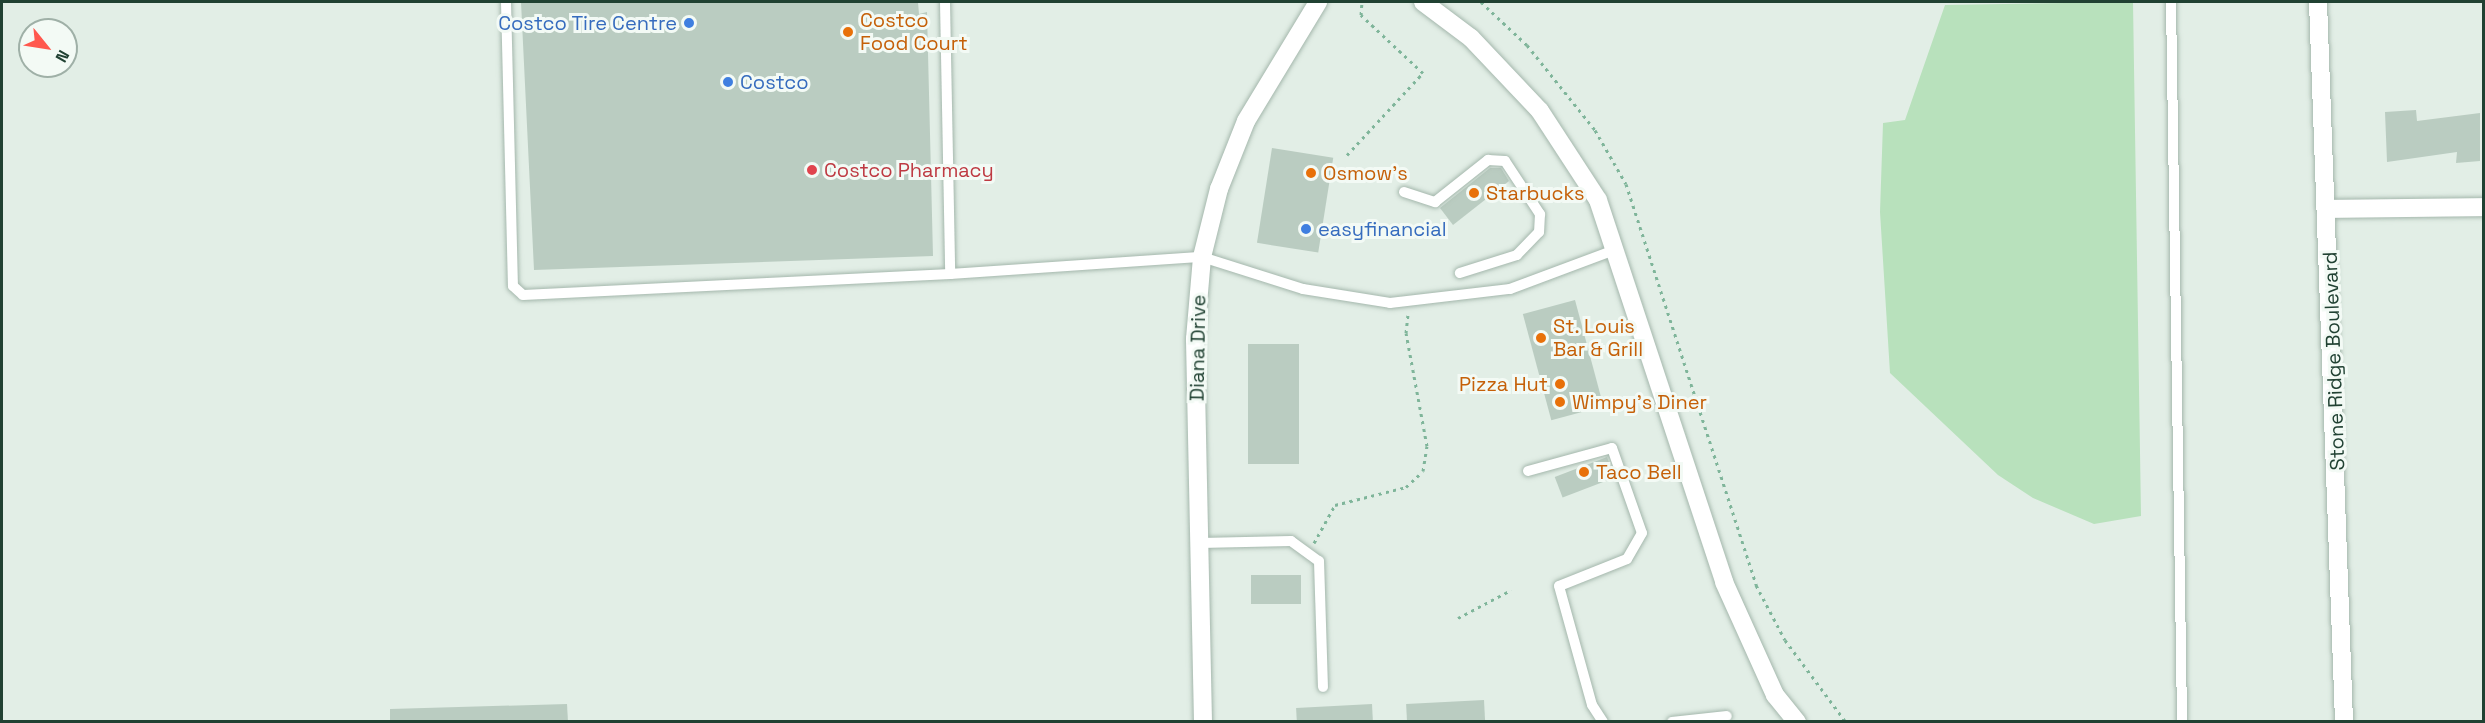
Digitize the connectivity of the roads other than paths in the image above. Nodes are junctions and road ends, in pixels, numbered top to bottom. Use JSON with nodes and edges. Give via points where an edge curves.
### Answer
{"nodes":[{"id":1,"x":506,"y":2,"type":"edge"},
{"id":2,"x":945,"y":2,"type":"edge"},
{"id":3,"x":1318,"y":2,"type":"edge"},
{"id":4,"x":1423,"y":2,"type":"edge"},
{"id":5,"x":2171,"y":2,"type":"edge"},
{"id":6,"x":2318,"y":2,"type":"edge"},
{"id":7,"x":1404,"y":192,"type":"dead end"},
{"id":8,"x":2484,"y":207,"type":"edge"},
{"id":9,"x":2330,"y":209,"type":"junction"},
{"id":10,"x":1617,"y":249,"type":"junction"},
{"id":11,"x":1202,"y":258,"type":"junction"},
{"id":12,"x":1460,"y":273,"type":"dead end"},
{"id":13,"x":950,"y":274,"type":"junction"},
{"id":14,"x":1528,"y":471,"type":"dead end"},
{"id":15,"x":1200,"y":543,"type":"junction"},
{"id":16,"x":1323,"y":687,"type":"dead end"},
{"id":17,"x":1727,"y":716,"type":"dead end"},
{"id":18,"x":1203,"y":722,"type":"edge"},
{"id":19,"x":1603,"y":722,"type":"edge"},
{"id":20,"x":1672,"y":722,"type":"edge"},
{"id":21,"x":1797,"y":722,"type":"edge"},
{"id":22,"x":2182,"y":722,"type":"edge"},
{"id":23,"x":2344,"y":722,"type":"edge"}],
"edges":[{"from":1,"to":13,"type":"lane","via":[[513,286],[523,295]]},
{"from":2,"to":13,"type":"lane"},
{"from":3,"to":11,"type":"street","name":"Diana Drive","via":[[1246,121],[1219,189]]},
{"from":4,"to":10,"type":"street","via":[[1471,38],[1540,111],[1572,153]]},
{"from":5,"to":22,"type":"lane"},
{"from":6,"to":9,"type":"street","name":"Stone Ridge Boulevard"},
{"from":7,"to":12,"type":"lane","via":[[1435,202],[1488,160],[1505,161],[1540,214],[1539,232],[1517,255]]},
{"from":8,"to":9,"type":"street"},
{"from":9,"to":23,"type":"street","name":"Stone Ridge Boulevard"},
{"from":10,"to":11,"type":"lane","via":[[1510,289],[1410,302],[1303,289]]},
{"from":10,"to":21,"type":"street","via":[[1724,582],[1775,695]]},
{"from":11,"to":13,"type":"lane"},
{"from":11,"to":15,"type":"street","name":"Diana Drive","via":[[1195,339]]},
{"from":14,"to":19,"type":"lane","via":[[1612,448],[1642,532],[1627,559],[1559,586],[1592,705]]},
{"from":15,"to":16,"type":"lane","via":[[1291,541],[1318,561]]},
{"from":15,"to":18,"type":"street","name":"Diana Drive"},
{"from":17,"to":20,"type":"lane"}]}
